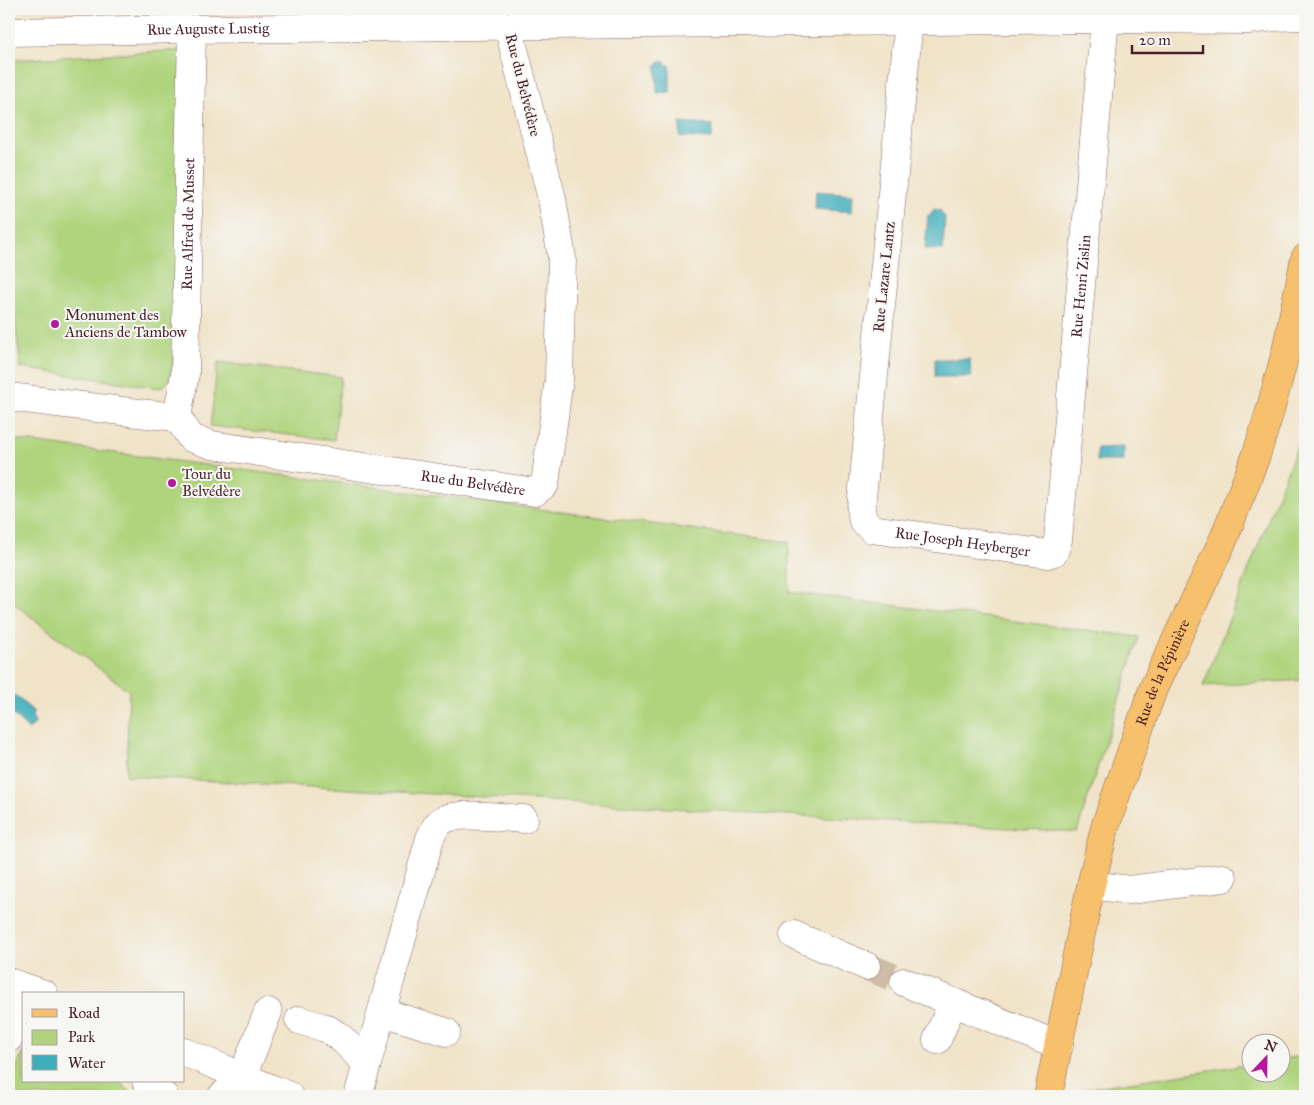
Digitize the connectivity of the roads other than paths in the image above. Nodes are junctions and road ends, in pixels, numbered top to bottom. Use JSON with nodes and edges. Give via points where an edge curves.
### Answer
{"nodes":[{"id":1,"x":1305,"y":16,"type":"edge"},
{"id":2,"x":494,"y":20,"type":"edge"},
{"id":3,"x":1105,"y":20,"type":"junction"},
{"id":4,"x":909,"y":21,"type":"junction"},
{"id":5,"x":192,"y":29,"type":"junction"},
{"id":6,"x":9,"y":32,"type":"edge"},
{"id":7,"x":1305,"y":258,"type":"edge"},
{"id":8,"x":9,"y":396,"type":"edge"},
{"id":9,"x":177,"y":417,"type":"junction"},
{"id":10,"x":872,"y":529,"type":"joint"},
{"id":11,"x":1054,"y":552,"type":"joint"},
{"id":12,"x":524,"y":819,"type":"dead end"},
{"id":13,"x":1223,"y":878,"type":"dead end"},
{"id":14,"x":1091,"y":885,"type":"junction"},
{"id":15,"x":794,"y":935,"type":"dead end"},
{"id":16,"x":866,"y":966,"type":"tunnel mouth"},
{"id":17,"x":904,"y":982,"type":"tunnel mouth"},
{"id":18,"x":953,"y":1002,"type":"junction"},
{"id":19,"x":22,"y":1005,"type":"edge"},
{"id":20,"x":268,"y":1012,"type":"dead end"},
{"id":21,"x":382,"y":1012,"type":"junction"},
{"id":22,"x":316,"y":1025,"type":"dead end"},
{"id":23,"x":446,"y":1032,"type":"dead end"},
{"id":24,"x":9,"y":1038,"type":"edge"},
{"id":25,"x":937,"y":1040,"type":"dead end"},
{"id":26,"x":1059,"y":1046,"type":"junction"},
{"id":27,"x":185,"y":1052,"type":"edge"},
{"id":28,"x":367,"y":1064,"type":"junction"},
{"id":29,"x":242,"y":1076,"type":"junction"},
{"id":30,"x":147,"y":1082,"type":"edge"},
{"id":31,"x":164,"y":1096,"type":"edge"},
{"id":32,"x":222,"y":1096,"type":"edge"},
{"id":33,"x":289,"y":1096,"type":"edge"},
{"id":34,"x":358,"y":1096,"type":"edge"},
{"id":35,"x":1048,"y":1096,"type":"edge"}],
"edges":[{"from":1,"to":3,"type":"street","name":"Rue Auguste Lustig","via":[[1248,20]]},
{"from":2,"to":4,"type":"street","name":"Rue Auguste Lustig"},
{"from":2,"to":5,"type":"street","name":"Rue Auguste Lustig"},
{"from":2,"to":9,"type":"street","name":"Rue du Belvédère","via":[[552,199],[562,258],[559,379],[545,484],[535,492],[212,446],[190,438]]},
{"from":3,"to":4,"type":"street","name":"Rue Auguste Lustig"},
{"from":3,"to":11,"type":"street","name":"Rue Henri Zislin","via":[[1058,540]]},
{"from":4,"to":10,"type":"street","name":"Rue Lazare Lantz","via":[[861,508],[863,521]]},
{"from":5,"to":6,"type":"street","name":"Rue Auguste Lustig"},
{"from":5,"to":9,"type":"street","name":"Rue Alfred de Musset","via":[[185,374]]},
{"from":7,"to":14,"type":"main road","name":"Rue de la Pépinière","via":[[1286,351],[1256,456],[1224,538],[1153,689],[1105,827]]},
{"from":8,"to":9,"type":"street"},
{"from":10,"to":11,"type":"street","name":"Rue Joseph Heyberger","via":[[1047,554]]},
{"from":12,"to":21,"type":"street","via":[[459,816],[442,820],[435,827]]},
{"from":13,"to":14,"type":"street","via":[[1129,890]]},
{"from":14,"to":26,"type":"main road","name":"Rue de la Pépinière"},
{"from":15,"to":16,"type":"street"},
{"from":17,"to":18,"type":"street"},
{"from":18,"to":25,"type":"street"},
{"from":18,"to":26,"type":"street"},
{"from":19,"to":24,"type":"street"},
{"from":20,"to":29,"type":"street"},
{"from":21,"to":23,"type":"street"},
{"from":21,"to":28,"type":"street"},
{"from":22,"to":28,"type":"street","via":[[340,1038]]},
{"from":26,"to":35,"type":"main road","name":"Rue de la Pépinière"},
{"from":27,"to":29,"type":"street"},
{"from":28,"to":34,"type":"street"},
{"from":29,"to":32,"type":"street"},
{"from":29,"to":33,"type":"street"},
{"from":30,"to":31,"type":"street"}]}
